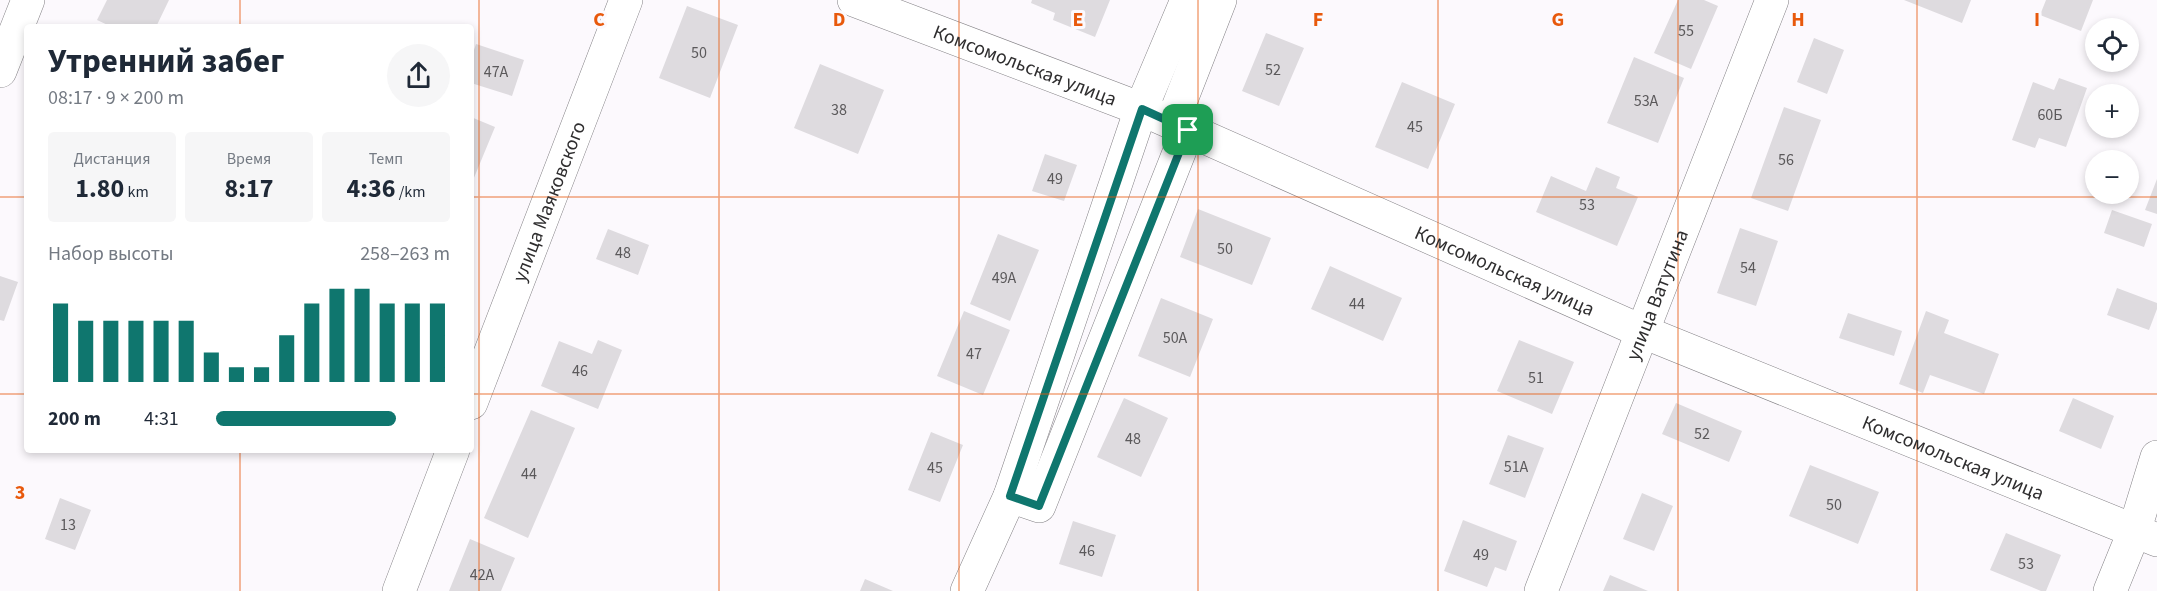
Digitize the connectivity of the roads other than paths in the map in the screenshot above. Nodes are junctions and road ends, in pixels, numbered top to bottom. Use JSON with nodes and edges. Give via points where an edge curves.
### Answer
{"nodes":[{"id":1,"x":28,"y":0,"type":"edge"},
{"id":2,"x":626,"y":0,"type":"edge"},
{"id":3,"x":854,"y":0,"type":"edge"},
{"id":4,"x":1187,"y":0,"type":"edge"},
{"id":5,"x":1220,"y":0,"type":"edge"},
{"id":6,"x":1772,"y":0,"type":"edge"},
{"id":7,"x":0,"y":71,"type":"edge"},
{"id":8,"x":1142,"y":109,"type":"junction"},
{"id":9,"x":1180,"y":126,"type":"junction"},
{"id":10,"x":1641,"y":331,"type":"junction"},
{"id":11,"x":474,"y":396,"type":"edge"},
{"id":12,"x":452,"y":453,"type":"edge"},
{"id":13,"x":2157,"y":458,"type":"edge"},
{"id":14,"x":1010,"y":496,"type":"junction"},
{"id":15,"x":2146,"y":536,"type":"edge"},
{"id":16,"x":399,"y":591,"type":"edge"},
{"id":17,"x":967,"y":591,"type":"edge"},
{"id":18,"x":1541,"y":591,"type":"edge"},
{"id":19,"x":2110,"y":591,"type":"edge"}],
"edges":[{"from":1,"to":7,"type":"street"},
{"from":2,"to":11,"type":"street","name":"улица Маяковского"},
{"from":3,"to":8,"type":"street","name":"Комсомольская улица"},
{"from":4,"to":8,"type":"street"},
{"from":5,"to":9,"type":"street"},
{"from":6,"to":10,"type":"street","name":"улица Ватутина"},
{"from":8,"to":9,"type":"street","name":"Комсомольская улица"},
{"from":8,"to":14,"type":"street"},
{"from":9,"to":10,"type":"street","name":"Комсомольская улица"},
{"from":9,"to":14,"type":"street","via":[[1039,506]]},
{"from":10,"to":15,"type":"street","name":"Комсомольская улица"},
{"from":10,"to":18,"type":"street","name":"улица Ватутина"},
{"from":12,"to":16,"type":"street"},
{"from":13,"to":15,"type":"street"},
{"from":14,"to":17,"type":"street"},
{"from":15,"to":19,"type":"street"}]}
